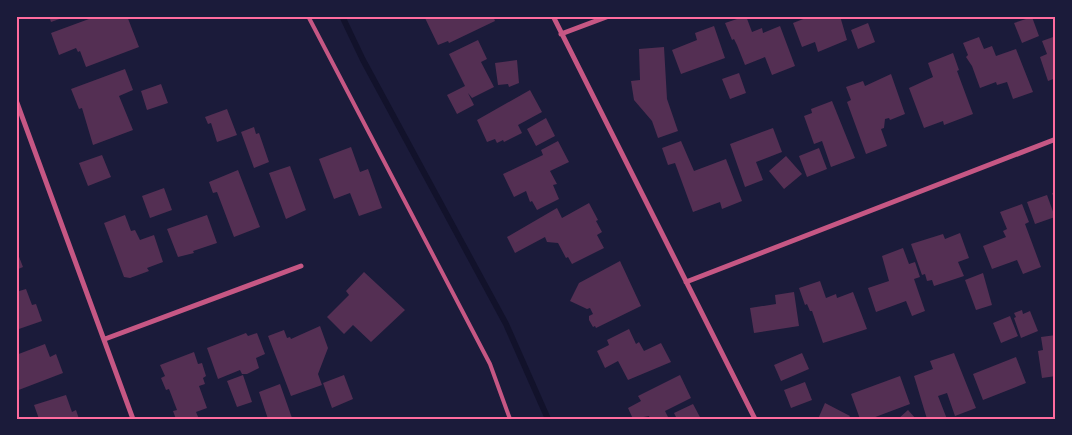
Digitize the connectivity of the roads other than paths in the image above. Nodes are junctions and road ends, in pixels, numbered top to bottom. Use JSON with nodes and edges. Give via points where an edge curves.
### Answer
{"nodes":[{"id":1,"x":308,"y":16,"type":"edge"},
{"id":2,"x":553,"y":16,"type":"edge"},
{"id":3,"x":609,"y":16,"type":"edge"},
{"id":4,"x":561,"y":34,"type":"junction"},
{"id":5,"x":16,"y":100,"type":"edge"},
{"id":6,"x":1056,"y":139,"type":"edge"},
{"id":7,"x":301,"y":266,"type":"dead end"},
{"id":8,"x":686,"y":282,"type":"junction"},
{"id":9,"x":105,"y":339,"type":"junction"},
{"id":10,"x":134,"y":419,"type":"edge"},
{"id":11,"x":510,"y":419,"type":"edge"},
{"id":12,"x":755,"y":419,"type":"edge"}],
"edges":[{"from":1,"to":11,"type":"lane","via":[[490,364]]},
{"from":2,"to":4,"type":"street"},
{"from":3,"to":4,"type":"street"},
{"from":4,"to":8,"type":"street"},
{"from":5,"to":9,"type":"street"},
{"from":6,"to":8,"type":"street"},
{"from":7,"to":9,"type":"street"},
{"from":8,"to":12,"type":"street"},
{"from":9,"to":10,"type":"street"}]}
